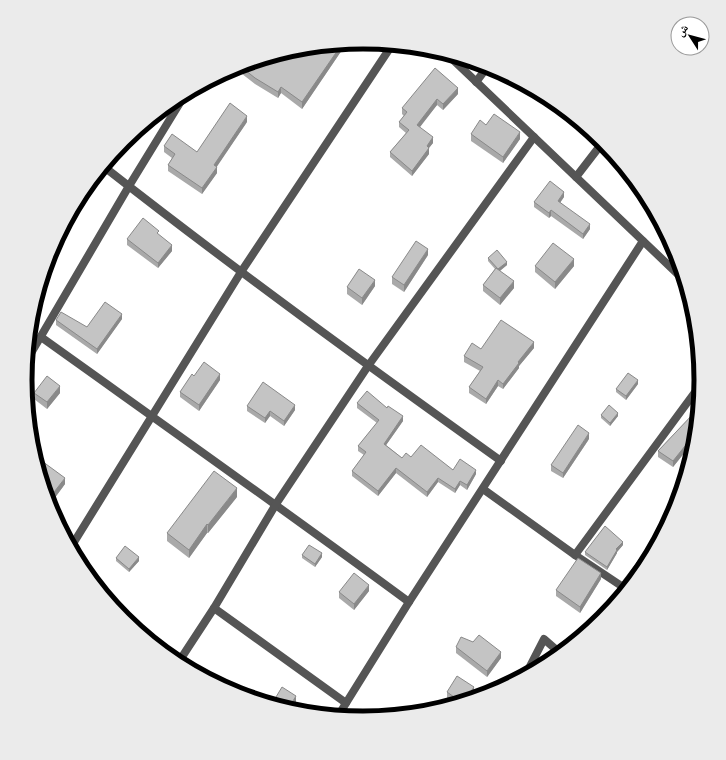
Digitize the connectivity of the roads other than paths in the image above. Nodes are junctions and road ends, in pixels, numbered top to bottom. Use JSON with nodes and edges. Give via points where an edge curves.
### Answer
{"nodes":[{"id":1,"x":388,"y":50,"type":"edge"},
{"id":2,"x":456,"y":62,"type":"edge"},
{"id":3,"x":484,"y":72,"type":"edge"},
{"id":4,"x":476,"y":82,"type":"junction"},
{"id":5,"x":178,"y":106,"type":"edge"},
{"id":6,"x":534,"y":137,"type":"junction"},
{"id":7,"x":599,"y":148,"type":"edge"},
{"id":8,"x":107,"y":170,"type":"edge"},
{"id":9,"x":576,"y":177,"type":"junction"},
{"id":10,"x":128,"y":186,"type":"junction"},
{"id":11,"x":643,"y":241,"type":"junction"},
{"id":12,"x":675,"y":270,"type":"edge"},
{"id":13,"x":241,"y":272,"type":"junction"},
{"id":14,"x":41,"y":337,"type":"junction"},
{"id":15,"x":34,"y":349,"type":"edge"},
{"id":16,"x":368,"y":366,"type":"junction"},
{"id":17,"x":693,"y":394,"type":"edge"},
{"id":18,"x":152,"y":417,"type":"junction"},
{"id":19,"x":501,"y":461,"type":"junction"},
{"id":20,"x":483,"y":489,"type":"junction"},
{"id":21,"x":276,"y":504,"type":"junction"},
{"id":22,"x":74,"y":542,"type":"edge"},
{"id":23,"x":575,"y":555,"type":"junction"},
{"id":24,"x":622,"y":586,"type":"edge"},
{"id":25,"x":409,"y":602,"type":"junction"},
{"id":26,"x":214,"y":608,"type":"junction"},
{"id":27,"x":555,"y":649,"type":"edge"},
{"id":28,"x":182,"y":657,"type":"edge"},
{"id":29,"x":531,"y":665,"type":"edge"},
{"id":30,"x":346,"y":703,"type":"junction"},
{"id":31,"x":342,"y":710,"type":"edge"}],
"edges":[{"from":1,"to":13,"type":"street"},
{"from":2,"to":4,"type":"street"},
{"from":3,"to":4,"type":"street"},
{"from":4,"to":6,"type":"street"},
{"from":5,"to":10,"type":"street"},
{"from":6,"to":9,"type":"street"},
{"from":6,"to":16,"type":"street"},
{"from":7,"to":9,"type":"street"},
{"from":8,"to":10,"type":"street"},
{"from":9,"to":11,"type":"street"},
{"from":10,"to":13,"type":"street"},
{"from":10,"to":14,"type":"street"},
{"from":11,"to":12,"type":"street"},
{"from":11,"to":19,"type":"street"},
{"from":13,"to":16,"type":"street"},
{"from":13,"to":18,"type":"street"},
{"from":14,"to":15,"type":"street"},
{"from":14,"to":18,"type":"street"},
{"from":16,"to":19,"type":"street"},
{"from":16,"to":21,"type":"street"},
{"from":17,"to":23,"type":"street"},
{"from":18,"to":21,"type":"street"},
{"from":18,"to":22,"type":"street"},
{"from":19,"to":20,"type":"street"},
{"from":20,"to":23,"type":"street"},
{"from":20,"to":25,"type":"street"},
{"from":21,"to":25,"type":"street"},
{"from":21,"to":26,"type":"street"},
{"from":23,"to":24,"type":"street"},
{"from":25,"to":30,"type":"street"},
{"from":26,"to":28,"type":"street"},
{"from":26,"to":30,"type":"street"},
{"from":27,"to":29,"type":"street","via":[[544,640]]},
{"from":30,"to":31,"type":"street"}]}
